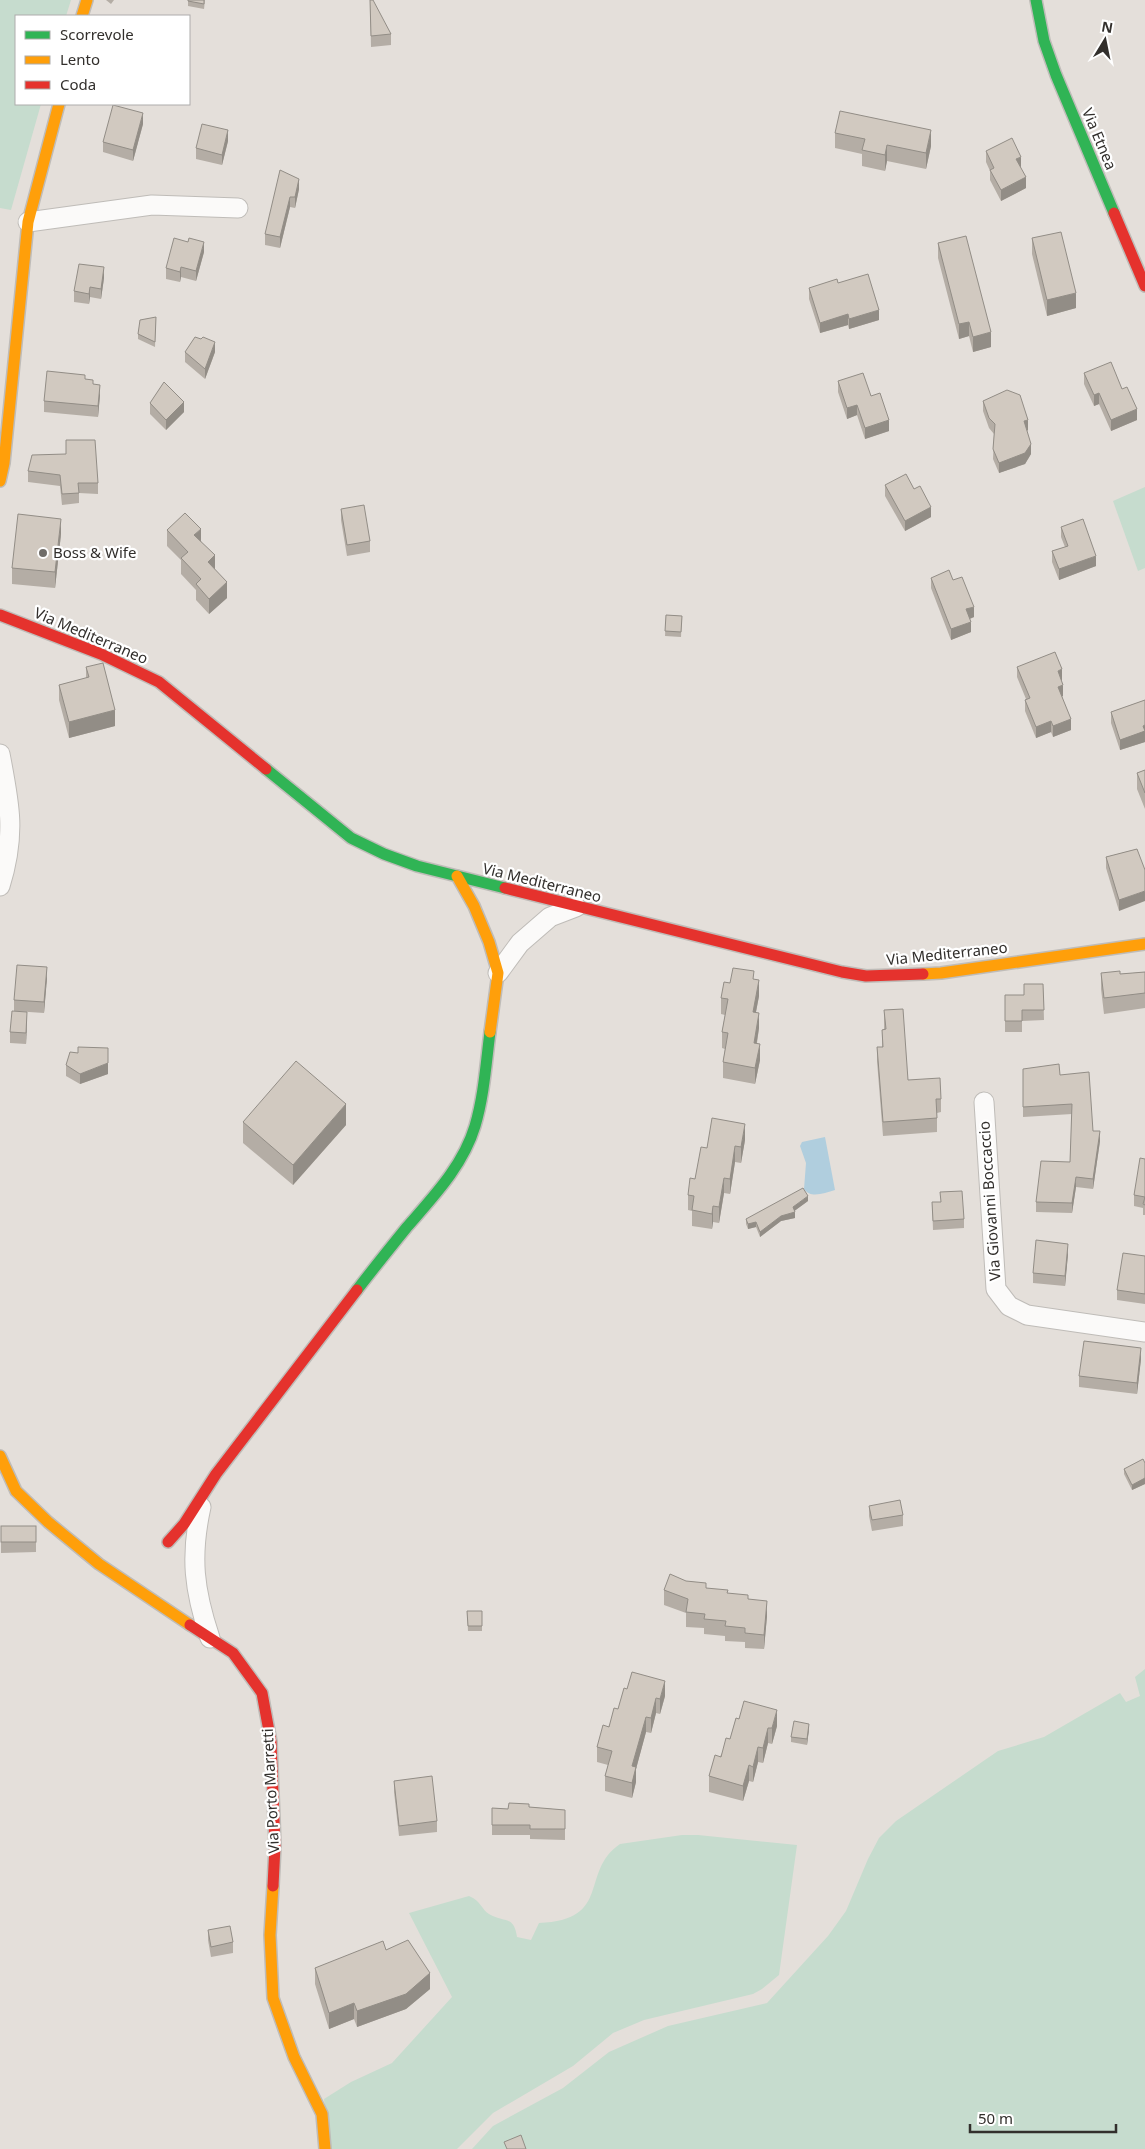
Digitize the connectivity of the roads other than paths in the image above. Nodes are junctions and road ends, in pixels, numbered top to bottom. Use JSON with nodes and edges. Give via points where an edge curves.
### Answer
{"nodes":[{"id":1,"x":86,"y":0,"type":"edge"},
{"id":2,"x":1036,"y":0,"type":"edge"},
{"id":3,"x":82,"y":15,"type":"edge"},
{"id":4,"x":59,"y":105,"type":"edge"},
{"id":5,"x":238,"y":208,"type":"dead end"},
{"id":6,"x":28,"y":222,"type":"junction"},
{"id":7,"x":1145,"y":286,"type":"edge"},
{"id":8,"x":0,"y":481,"type":"edge"},
{"id":9,"x":0,"y":615,"type":"edge"},
{"id":10,"x":0,"y":754,"type":"edge"},
{"id":11,"x":457,"y":876,"type":"junction"},
{"id":12,"x":0,"y":885,"type":"edge"},
{"id":13,"x":576,"y":907,"type":"junction"},
{"id":14,"x":1145,"y":944,"type":"edge"},
{"id":15,"x":498,"y":973,"type":"junction"},
{"id":16,"x":984,"y":1102,"type":"dead end"},
{"id":17,"x":1145,"y":1332,"type":"edge"},
{"id":18,"x":0,"y":1456,"type":"edge"},
{"id":19,"x":202,"y":1498,"type":"junction"},
{"id":20,"x":168,"y":1542,"type":"dead end"},
{"id":21,"x":210,"y":1638,"type":"junction"},
{"id":22,"x":325,"y":2149,"type":"edge"}],
"edges":[{"from":1,"to":3,"type":"street"},
{"from":2,"to":7,"type":"street","name":"Via Etnea","via":[[1044,41],[1056,75]]},
{"from":4,"to":6,"type":"street"},
{"from":5,"to":6,"type":"street","via":[[152,204]]},
{"from":6,"to":8,"type":"street"},
{"from":9,"to":11,"type":"street","name":"Via Mediterraneo","via":[[96,651],[159,682],[351,838],[417,866]]},
{"from":10,"to":12,"type":"street","via":[[10,808],[11,836],[8,861]]},
{"from":11,"to":13,"type":"street","name":"Via Mediterraneo"},
{"from":11,"to":15,"type":"street","via":[[474,906]]},
{"from":13,"to":14,"type":"street","name":"Via Mediterraneo","via":[[866,976],[941,973]]},
{"from":13,"to":15,"type":"street","via":[[550,916],[520,943]]},
{"from":15,"to":19,"type":"street","via":[[484,1082],[474,1127],[461,1157],[445,1183],[382,1257],[222,1467]]},
{"from":16,"to":17,"type":"street","name":"Via Giovanni Boccaccio","via":[[996,1289],[1009,1306],[1027,1315]]},
{"from":18,"to":21,"type":"street","name":"Via Porto Marretti","via":[[16,1491],[48,1522],[98,1564]]},
{"from":19,"to":20,"type":"street"},
{"from":19,"to":21,"type":"street","via":[[193,1561],[197,1592]]},
{"from":21,"to":22,"type":"street","name":"Via Porto Marretti","via":[[233,1653],[262,1693],[271,1742],[275,1846],[270,1935],[272,1998],[294,2057],[322,2114]]}]}
